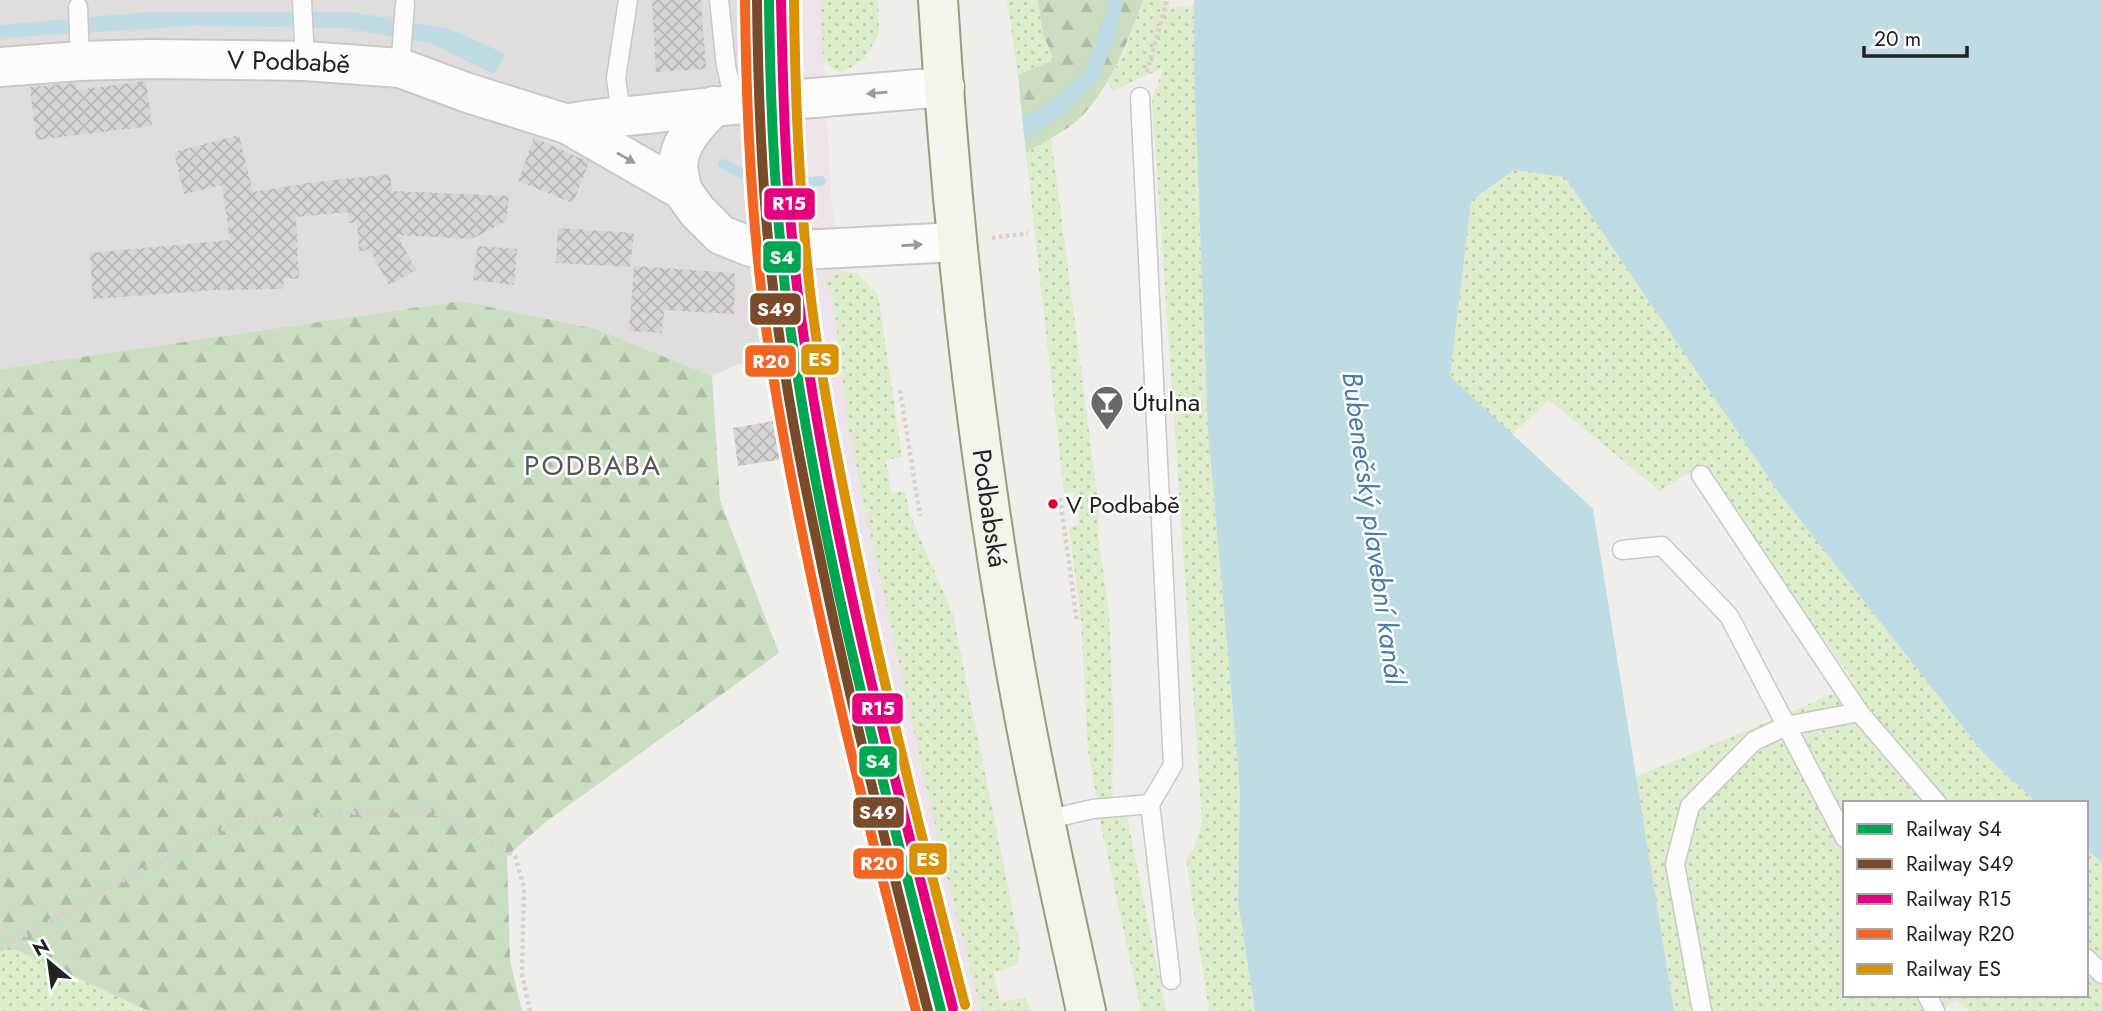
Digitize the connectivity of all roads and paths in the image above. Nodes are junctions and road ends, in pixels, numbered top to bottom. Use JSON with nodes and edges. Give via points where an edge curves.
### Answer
{"nodes":[{"id":1,"x":302,"y":0,"type":"edge"},
{"id":2,"x":628,"y":0,"type":"edge"},
{"id":3,"x":719,"y":0,"type":"edge"},
{"id":4,"x":938,"y":0,"type":"edge"},
{"id":5,"x":1167,"y":0,"type":"edge"},
{"id":6,"x":405,"y":4,"type":"dead end"},
{"id":7,"x":78,"y":6,"type":"dead end"},
{"id":8,"x":304,"y":51,"type":"junction"},
{"id":9,"x":80,"y":52,"type":"junction"},
{"id":10,"x":401,"y":58,"type":"junction"},
{"id":11,"x":0,"y":67,"type":"edge"},
{"id":12,"x":945,"y":87,"type":"junction"},
{"id":13,"x":1140,"y":97,"type":"joint"},
{"id":14,"x":724,"y":105,"type":"junction"},
{"id":15,"x":621,"y":109,"type":"junction"},
{"id":16,"x":567,"y":124,"type":"junction"},
{"id":17,"x":682,"y":190,"type":"junction"},
{"id":18,"x":956,"y":242,"type":"junction"},
{"id":19,"x":762,"y":273,"type":"dead end"},
{"id":20,"x":769,"y":334,"type":"dead end"},
{"id":21,"x":900,"y":390,"type":"dead end"},
{"id":22,"x":1701,"y":475,"type":"dead end"},
{"id":23,"x":1060,"y":498,"type":"dead end"},
{"id":24,"x":920,"y":516,"type":"dead end"},
{"id":25,"x":1622,"y":550,"type":"dead end"},
{"id":26,"x":1077,"y":622,"type":"dead end"},
{"id":27,"x":1859,"y":712,"type":"junction"},
{"id":28,"x":1786,"y":726,"type":"junction"},
{"id":29,"x":1935,"y":801,"type":"edge"},
{"id":30,"x":1150,"y":804,"type":"junction"},
{"id":31,"x":1045,"y":820,"type":"junction"},
{"id":32,"x":1843,"y":834,"type":"edge"},
{"id":33,"x":0,"y":950,"type":"edge"},
{"id":34,"x":2088,"y":960,"type":"edge"},
{"id":35,"x":2102,"y":975,"type":"edge"},
{"id":36,"x":1171,"y":980,"type":"dead end"},
{"id":37,"x":530,"y":1011,"type":"edge"},
{"id":38,"x":1086,"y":1011,"type":"edge"},
{"id":39,"x":1702,"y":1011,"type":"edge"}],
"edges":[{"from":1,"to":8,"type":"lane"},
{"from":2,"to":15,"type":"lane","via":[[617,78]]},
{"from":3,"to":14,"type":"lane","via":[[726,66]]},
{"from":4,"to":12,"type":"main road","name":"Podbabská"},
{"from":5,"to":13,"type":"path"},
{"from":6,"to":10,"type":"lane"},
{"from":7,"to":9,"type":"lane"},
{"from":8,"to":9,"type":"street","name":"V Podbabě","via":[[149,59]]},
{"from":8,"to":10,"type":"street","name":"V Podbabě"},
{"from":9,"to":11,"type":"street","name":"V Podbabě"},
{"from":10,"to":16,"type":"street","name":"V Podbabě","via":[[468,93]]},
{"from":12,"to":14,"type":"street","name":"V Podbabě","one_way":true},
{"from":12,"to":18,"type":"main road","name":"Podbabská"},
{"from":13,"to":30,"type":"lane","via":[[1173,765]]},
{"from":14,"to":15,"type":"street","name":"V Podbabě","via":[[653,114]]},
{"from":14,"to":17,"type":"street","via":[[690,132],[678,165]]},
{"from":15,"to":16,"type":"street","name":"V Podbabě"},
{"from":16,"to":17,"type":"street","name":"V Podbabě","one_way":true},
{"from":17,"to":18,"type":"street","name":"V Podbabě","one_way":true,"via":[[721,235],[751,247],[801,250]]},
{"from":18,"to":31,"type":"main road","name":"Podbabská","via":[[991,520]]},
{"from":19,"to":20,"type":"path"},
{"from":21,"to":24,"type":"path"},
{"from":22,"to":27,"type":"lane"},
{"from":23,"to":26,"type":"path"},
{"from":25,"to":28,"type":"lane","via":[[1662,546],[1730,616]]},
{"from":27,"to":28,"type":"lane"},
{"from":27,"to":29,"type":"lane"},
{"from":28,"to":32,"type":"lane"},
{"from":28,"to":39,"type":"lane","via":[[1754,741],[1690,806],[1675,864]]},
{"from":30,"to":31,"type":"lane","via":[[1093,809]]},
{"from":30,"to":36,"type":"lane"},
{"from":31,"to":38,"type":"main road","name":"Podbabská"},
{"from":33,"to":37,"type":"path","via":[[111,886],[239,821],[425,808],[515,856],[524,887],[522,974]]},
{"from":34,"to":35,"type":"lane"}]}
